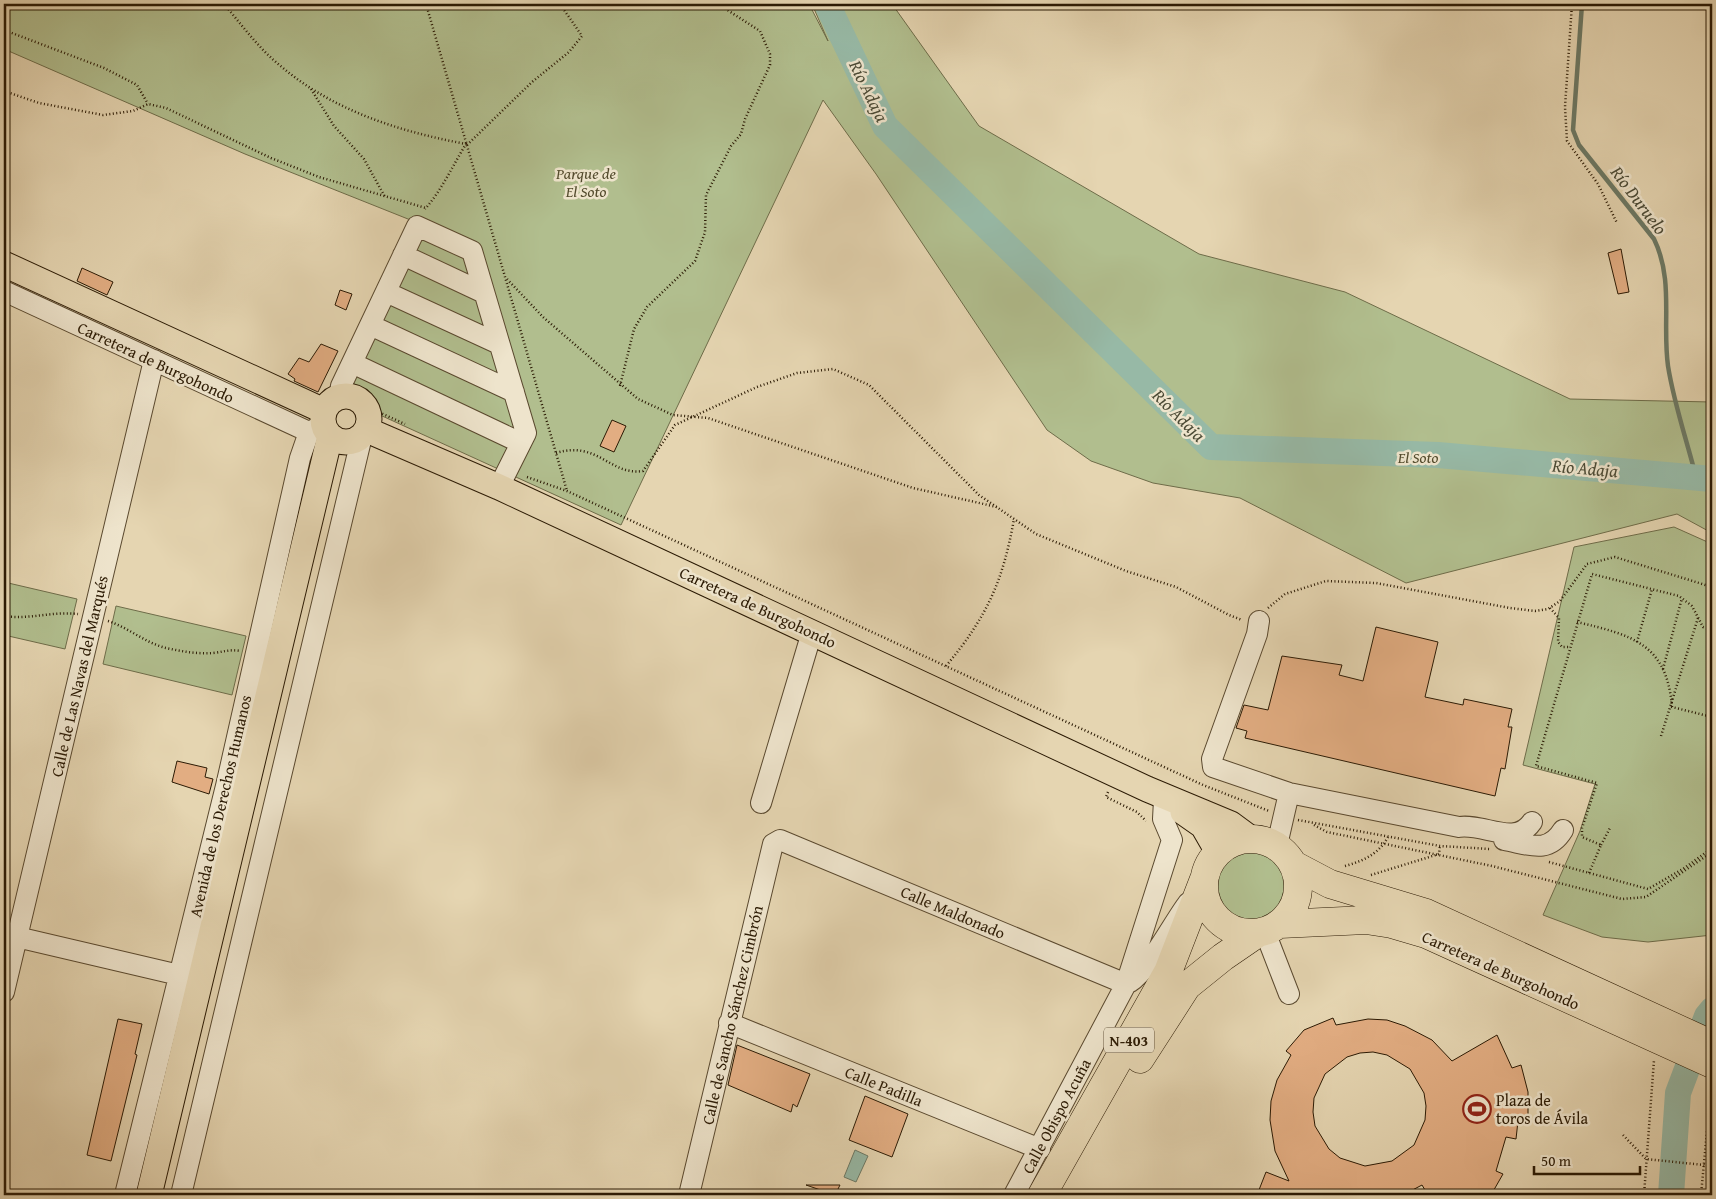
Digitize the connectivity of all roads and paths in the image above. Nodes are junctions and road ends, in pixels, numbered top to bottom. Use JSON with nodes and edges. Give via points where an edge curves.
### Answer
{"nodes":[{"id":1,"x":10,"y":4,"type":"edge"},
{"id":2,"x":224,"y":4,"type":"edge"},
{"id":3,"x":426,"y":4,"type":"edge"},
{"id":4,"x":560,"y":4,"type":"edge"},
{"id":5,"x":718,"y":4,"type":"edge"},
{"id":6,"x":1572,"y":4,"type":"edge"},
{"id":7,"x":309,"y":86,"type":"junction"},
{"id":8,"x":4,"y":91,"type":"edge"},
{"id":9,"x":148,"y":104,"type":"junction"},
{"id":10,"x":467,"y":145,"type":"junction"},
{"id":11,"x":385,"y":197,"type":"junction"},
{"id":12,"x":422,"y":217,"type":"junction"},
{"id":13,"x":1617,"y":222,"type":"dead end"},
{"id":14,"x":404,"y":255,"type":"junction"},
{"id":15,"x":4,"y":264,"type":"edge"},
{"id":16,"x":507,"y":279,"type":"junction"},
{"id":17,"x":4,"y":291,"type":"edge"},
{"id":18,"x":386,"y":292,"type":"junction"},
{"id":19,"x":484,"y":293,"type":"junction"},
{"id":20,"x":370,"y":325,"type":"junction"},
{"id":21,"x":499,"y":344,"type":"junction"},
{"id":22,"x":154,"y":360,"type":"junction"},
{"id":23,"x":352,"y":362,"type":"junction"},
{"id":24,"x":620,"y":386,"type":"junction"},
{"id":25,"x":514,"y":392,"type":"junction"},
{"id":26,"x":695,"y":416,"type":"junction"},
{"id":27,"x":338,"y":422,"type":"junction"},
{"id":28,"x":409,"y":425,"type":"dead end"},
{"id":29,"x":521,"y":443,"type":"junction"},
{"id":30,"x":556,"y":453,"type":"junction"},
{"id":31,"x":504,"y":479,"type":"junction"},
{"id":32,"x":567,"y":491,"type":"junction"},
{"id":33,"x":998,"y":508,"type":"junction"},
{"id":34,"x":1014,"y":519,"type":"junction"},
{"id":35,"x":1712,"y":587,"type":"edge"},
{"id":36,"x":1652,"y":589,"type":"junction"},
{"id":37,"x":1682,"y":598,"type":"junction"},
{"id":38,"x":1550,"y":608,"type":"junction"},
{"id":39,"x":4,"y":616,"type":"edge"},
{"id":40,"x":1698,"y":616,"type":"junction"},
{"id":41,"x":93,"y":617,"type":"junction"},
{"id":42,"x":1259,"y":621,"type":"junction"},
{"id":43,"x":1577,"y":622,"type":"junction"},
{"id":44,"x":1712,"y":630,"type":"edge"},
{"id":45,"x":812,"y":632,"type":"junction"},
{"id":46,"x":1637,"y":642,"type":"junction"},
{"id":47,"x":1569,"y":647,"type":"junction"},
{"id":48,"x":255,"y":656,"type":"junction"},
{"id":49,"x":946,"y":666,"type":"junction"},
{"id":50,"x":1662,"y":669,"type":"junction"},
{"id":51,"x":1672,"y":708,"type":"junction"},
{"id":52,"x":1712,"y":716,"type":"edge"},
{"id":53,"x":1661,"y":736,"type":"dead end"},
{"id":54,"x":1126,"y":749,"type":"junction"},
{"id":55,"x":1114,"y":774,"type":"junction"},
{"id":56,"x":1289,"y":793,"type":"junction"},
{"id":57,"x":1156,"y":795,"type":"junction"},
{"id":58,"x":762,"y":803,"type":"dead end"},
{"id":59,"x":1284,"y":815,"type":"junction"},
{"id":60,"x":1532,"y":822,"type":"dead end"},
{"id":61,"x":1150,"y":824,"type":"dead end"},
{"id":62,"x":1310,"y":824,"type":"junction"},
{"id":63,"x":1459,"y":827,"type":"junction"},
{"id":64,"x":1610,"y":828,"type":"dead end"},
{"id":65,"x":1563,"y":830,"type":"dead end"},
{"id":66,"x":1388,"y":837,"type":"junction"},
{"id":67,"x":1250,"y":838,"type":"junction"},
{"id":68,"x":780,"y":840,"type":"joint"},
{"id":69,"x":1385,"y":842,"type":"junction"},
{"id":70,"x":1601,"y":845,"type":"junction"},
{"id":71,"x":1440,"y":846,"type":"junction"},
{"id":72,"x":1712,"y":848,"type":"edge"},
{"id":73,"x":1497,"y":849,"type":"dead end"},
{"id":74,"x":1218,"y":852,"type":"junction"},
{"id":75,"x":1712,"y":852,"type":"edge"},
{"id":76,"x":1439,"y":854,"type":"junction"},
{"id":77,"x":1286,"y":855,"type":"junction"},
{"id":78,"x":1543,"y":860,"type":"dead end"},
{"id":79,"x":1341,"y":868,"type":"dead end"},
{"id":80,"x":1589,"y":873,"type":"junction"},
{"id":81,"x":1370,"y":875,"type":"dead end"},
{"id":82,"x":1203,"y":883,"type":"junction"},
{"id":83,"x":1267,"y":930,"type":"junction"},
{"id":84,"x":10,"y":935,"type":"edge"},
{"id":85,"x":179,"y":975,"type":"junction"},
{"id":86,"x":1126,"y":984,"type":"junction"},
{"id":87,"x":4,"y":992,"type":"edge"},
{"id":88,"x":1289,"y":994,"type":"dead end"},
{"id":89,"x":728,"y":1023,"type":"junction"},
{"id":90,"x":1662,"y":1040,"type":"junction"},
{"id":91,"x":1712,"y":1044,"type":"edge"},
{"id":92,"x":1712,"y":1076,"type":"edge"},
{"id":93,"x":1622,"y":1135,"type":"dead end"},
{"id":94,"x":1040,"y":1149,"type":"junction"},
{"id":95,"x":1646,"y":1159,"type":"junction"},
{"id":96,"x":1704,"y":1165,"type":"junction"},
{"id":97,"x":1712,"y":1168,"type":"edge"},
{"id":98,"x":125,"y":1195,"type":"edge"},
{"id":99,"x":149,"y":1195,"type":"edge"},
{"id":100,"x":166,"y":1195,"type":"edge"},
{"id":101,"x":181,"y":1195,"type":"edge"},
{"id":102,"x":689,"y":1195,"type":"edge"},
{"id":103,"x":1014,"y":1195,"type":"edge"},
{"id":104,"x":1042,"y":1195,"type":"edge"},
{"id":105,"x":1062,"y":1195,"type":"edge"},
{"id":106,"x":1644,"y":1195,"type":"edge"},
{"id":107,"x":1701,"y":1195,"type":"edge"}],
"edges":[{"from":1,"to":9,"type":"path","via":[[4,30],[112,72],[137,85]]},
{"from":2,"to":7,"type":"path","via":[[277,64]]},
{"from":3,"to":10,"type":"path"},
{"from":4,"to":10,"type":"path","via":[[582,36],[569,52],[532,82]]},
{"from":5,"to":24,"type":"path","via":[[760,31],[770,54],[770,65],[741,134],[731,146],[706,195],[705,232],[695,261],[646,307],[634,330]]},
{"from":6,"to":13,"type":"path","via":[[1566,141],[1598,184]]},
{"from":7,"to":10,"type":"path","via":[[335,104],[386,126]]},
{"from":7,"to":11,"type":"path","via":[[334,126],[364,159]]},
{"from":8,"to":9,"type":"path","via":[[39,103],[103,115],[133,111]]},
{"from":9,"to":11,"type":"path","via":[[166,108],[318,177]]},
{"from":10,"to":12,"type":"path"},
{"from":10,"to":16,"type":"path"},
{"from":11,"to":12,"type":"path"},
{"from":12,"to":14,"type":"street"},
{"from":12,"to":19,"type":"street","via":[[472,252]]},
{"from":14,"to":18,"type":"street"},
{"from":14,"to":19,"type":"street"},
{"from":15,"to":27,"type":"main road","name":"Carretera de Burgohondo","via":[[229,367]]},
{"from":16,"to":24,"type":"path","via":[[543,317]]},
{"from":16,"to":30,"type":"path"},
{"from":17,"to":22,"type":"street","name":"Carretera de Burgohondo"},
{"from":18,"to":20,"type":"street"},
{"from":18,"to":21,"type":"street"},
{"from":19,"to":21,"type":"street"},
{"from":20,"to":23,"type":"street"},
{"from":20,"to":25,"type":"street"},
{"from":21,"to":25,"type":"street"},
{"from":22,"to":27,"type":"street","name":"Carretera de Burgohondo"},
{"from":22,"to":41,"type":"street","name":"Calle de Las Navas del Marqués"},
{"from":23,"to":27,"type":"street"},
{"from":23,"to":29,"type":"street"},
{"from":24,"to":26,"type":"path","via":[[655,408],[673,415]]},
{"from":25,"to":29,"type":"street","via":[[526,433]]},
{"from":26,"to":30,"type":"path","via":[[675,425],[643,471],[624,470],[596,454],[581,450],[571,448]]},
{"from":26,"to":33,"type":"path","via":[[914,488]]},
{"from":26,"to":33,"type":"path","via":[[757,387],[797,373],[833,369],[869,385],[944,462]]},
{"from":27,"to":28,"type":"path","via":[[368,399],[374,410]]},
{"from":27,"to":31,"type":"main road","name":"Carretera de Burgohondo"},
{"from":27,"to":48,"type":"street","name":"Avenida de los Derechos Humanos","via":[[300,458]]},
{"from":27,"to":99,"type":"main road","name":"Avenida de los Derechos Humanos"},
{"from":27,"to":100,"type":"main road"},
{"from":27,"to":101,"type":"street"},
{"from":29,"to":31,"type":"street"},
{"from":30,"to":32,"type":"path"},
{"from":31,"to":32,"type":"path"},
{"from":31,"to":45,"type":"main road","name":"Carretera de Burgohondo"},
{"from":32,"to":49,"type":"path"},
{"from":33,"to":34,"type":"path"},
{"from":34,"to":42,"type":"path","via":[[1036,534],[1126,571],[1176,587],[1229,615],[1249,622]]},
{"from":34,"to":49,"type":"path","via":[[1001,577],[981,619]]},
{"from":35,"to":38,"type":"path","via":[[1615,557],[1587,564],[1560,602]]},
{"from":36,"to":37,"type":"path"},
{"from":36,"to":43,"type":"path","via":[[1592,574]]},
{"from":36,"to":46,"type":"path"},
{"from":37,"to":40,"type":"path"},
{"from":37,"to":50,"type":"path"},
{"from":38,"to":42,"type":"path","via":[[1535,611],[1510,608],[1376,584],[1326,581],[1285,594],[1271,604]]},
{"from":38,"to":47,"type":"path","via":[[1559,618],[1558,642],[1562,647]]},
{"from":39,"to":41,"type":"path","via":[[32,618],[57,613]]},
{"from":40,"to":44,"type":"path","via":[[1703,627]]},
{"from":40,"to":51,"type":"path"},
{"from":41,"to":48,"type":"path","via":[[115,623],[146,642],[168,649],[214,653],[231,649]]},
{"from":41,"to":84,"type":"street","name":"Calle de Las Navas del Marqués"},
{"from":42,"to":56,"type":"street","via":[[1212,759],[1213,767]]},
{"from":43,"to":46,"type":"path","via":[[1609,630]]},
{"from":43,"to":47,"type":"path"},
{"from":45,"to":55,"type":"main road","name":"Carretera de Burgohondo"},
{"from":45,"to":58,"type":"street"},
{"from":46,"to":50,"type":"path","via":[[1658,658]]},
{"from":47,"to":70,"type":"path","via":[[1536,766],[1597,782],[1582,837]]},
{"from":48,"to":85,"type":"street","name":"Avenida de los Derechos Humanos"},
{"from":49,"to":54,"type":"path"},
{"from":50,"to":51,"type":"path","via":[[1671,692]]},
{"from":51,"to":52,"type":"path"},
{"from":51,"to":53,"type":"path"},
{"from":54,"to":55,"type":"path"},
{"from":54,"to":59,"type":"path","via":[[1204,785]]},
{"from":55,"to":57,"type":"main road","name":"Carretera de Burgohondo"},
{"from":55,"to":61,"type":"path","via":[[1106,797],[1137,812]]},
{"from":56,"to":59,"type":"street"},
{"from":56,"to":63,"type":"street"},
{"from":57,"to":67,"type":"main road","name":"Carretera de Burgohondo","via":[[1231,824]]},
{"from":57,"to":74,"type":"main road","name":"Carretera de Burgohondo","via":[[1193,817]]},
{"from":57,"to":86,"type":"street","name":"Calle Obispo Acuña","via":[[1172,840]]},
{"from":59,"to":62,"type":"path"},
{"from":59,"to":77,"type":"street"},
{"from":60,"to":63,"type":"street","via":[[1524,832],[1516,834]]},
{"from":62,"to":66,"type":"path"},
{"from":62,"to":69,"type":"path","via":[[1328,832]]},
{"from":63,"to":65,"type":"street","via":[[1467,832],[1538,846],[1553,843]]},
{"from":64,"to":70,"type":"path"},
{"from":66,"to":69,"type":"path"},
{"from":66,"to":71,"type":"path"},
{"from":67,"to":74,"type":"highway","via":[[1227,845]]},
{"from":67,"to":77,"type":"highway","via":[[1264,840]]},
{"from":68,"to":86,"type":"street","name":"Calle Maldonado"},
{"from":68,"to":89,"type":"street","name":"Calle de Sancho Sánchez Cimbrón","via":[[773,844]]},
{"from":69,"to":76,"type":"path"},
{"from":69,"to":79,"type":"path","via":[[1375,853]]},
{"from":70,"to":80,"type":"path"},
{"from":71,"to":73,"type":"path"},
{"from":71,"to":76,"type":"path"},
{"from":72,"to":80,"type":"path","via":[[1648,889]]},
{"from":74,"to":82,"type":"highway","number":"N-403"},
{"from":75,"to":76,"type":"path","via":[[1646,898],[1622,899]]},
{"from":76,"to":81,"type":"path"},
{"from":77,"to":83,"type":"highway","number":"N-403","via":[[1299,881],[1298,897],[1291,912]]},
{"from":77,"to":90,"type":"highway","name":"Carretera de Burgohondo","via":[[1330,884],[1426,913]]},
{"from":78,"to":80,"type":"path"},
{"from":82,"to":83,"type":"highway","via":[[1207,903],[1215,917],[1227,927],[1242,933]]},
{"from":82,"to":86,"type":"street","name":"Calle Obispo Acuña","via":[[1173,922],[1140,976]]},
{"from":82,"to":104,"type":"highway","number":"N-403","via":[[1168,972]]},
{"from":83,"to":88,"type":"street"},
{"from":83,"to":90,"type":"highway","name":"Carretera de Burgohondo","via":[[1366,920],[1392,924],[1426,934]]},
{"from":83,"to":105,"type":"highway","number":"N-403","via":[[1222,957],[1187,986],[1154,1034]]},
{"from":84,"to":85,"type":"street"},
{"from":84,"to":87,"type":"street","name":"Calle de Las Navas del Marqués"},
{"from":85,"to":98,"type":"street","name":"Avenida de los Derechos Humanos"},
{"from":86,"to":94,"type":"street","name":"Calle Obispo Acuña"},
{"from":89,"to":94,"type":"street","name":"Calle Padilla"},
{"from":89,"to":102,"type":"street","name":"Calle de Sancho Sánchez Cimbrón"},
{"from":90,"to":91,"type":"highway","name":"Carretera de Burgohondo"},
{"from":90,"to":92,"type":"highway","name":"Carretera de Burgohondo"},
{"from":90,"to":95,"type":"path"},
{"from":92,"to":96,"type":"path"},
{"from":93,"to":95,"type":"path"},
{"from":94,"to":103,"type":"street","name":"Calle Obispo Acuña"},
{"from":95,"to":96,"type":"path"},
{"from":95,"to":106,"type":"path"},
{"from":96,"to":97,"type":"path"},
{"from":96,"to":107,"type":"path"}]}
